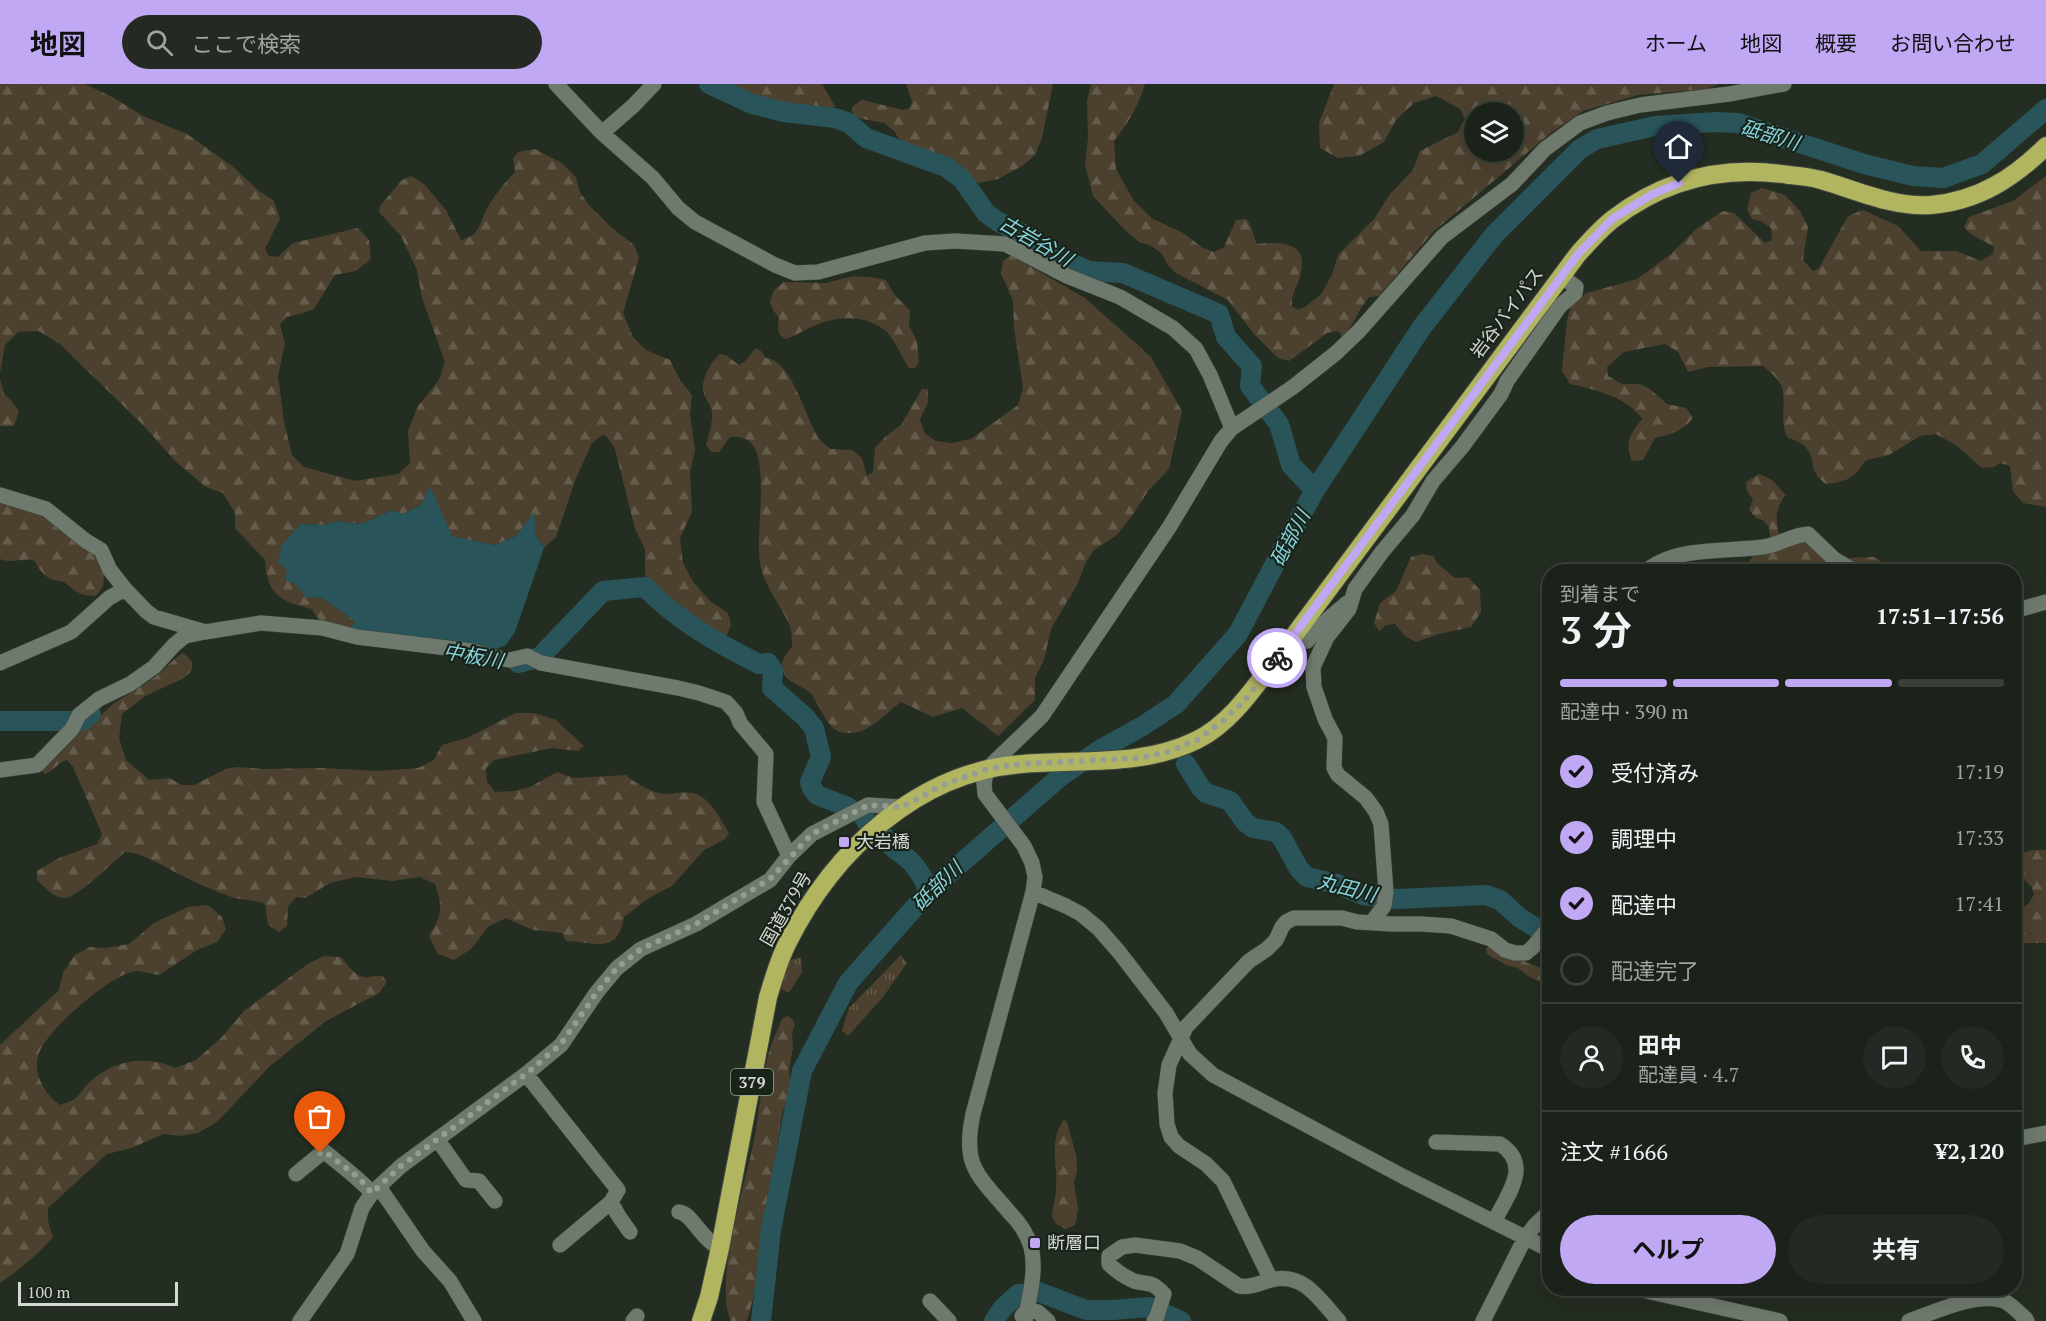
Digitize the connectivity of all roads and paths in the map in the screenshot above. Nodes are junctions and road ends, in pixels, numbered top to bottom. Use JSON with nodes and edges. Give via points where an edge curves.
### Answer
{"nodes":[{"id":1,"x":556,"y":84,"type":"edge"},
{"id":2,"x":654,"y":84,"type":"edge"},
{"id":3,"x":1784,"y":84,"type":"edge"},
{"id":4,"x":602,"y":134,"type":"junction"},
{"id":5,"x":2046,"y":146,"type":"edge"},
{"id":6,"x":1561,"y":276,"type":"junction"},
{"id":7,"x":1232,"y":428,"type":"junction"},
{"id":8,"x":0,"y":495,"type":"edge"},
{"id":9,"x":1657,"y":564,"type":"edge"},
{"id":10,"x":1842,"y":564,"type":"edge"},
{"id":11,"x":125,"y":589,"type":"junction"},
{"id":12,"x":1365,"y":589,"type":"dead end"},
{"id":13,"x":1352,"y":601,"type":"junction"},
{"id":14,"x":2046,"y":602,"type":"edge"},
{"id":15,"x":2022,"y":609,"type":"edge"},
{"id":16,"x":205,"y":632,"type":"junction"},
{"id":17,"x":1295,"y":634,"type":"junction"},
{"id":18,"x":0,"y":663,"type":"edge"},
{"id":19,"x":1124,"y":760,"type":"joint"},
{"id":20,"x":987,"y":769,"type":"junction"},
{"id":21,"x":0,"y":770,"type":"edge"},
{"id":22,"x":902,"y":807,"type":"junction"},
{"id":23,"x":789,"y":856,"type":"junction"},
{"id":24,"x":1034,"y":892,"type":"junction"},
{"id":25,"x":1372,"y":922,"type":"junction"},
{"id":26,"x":1542,"y":934,"type":"edge"},
{"id":27,"x":1181,"y":1039,"type":"junction"},
{"id":28,"x":526,"y":1074,"type":"junction"},
{"id":29,"x":2046,"y":1133,"type":"edge"},
{"id":30,"x":2022,"y":1138,"type":"edge"},
{"id":31,"x":437,"y":1139,"type":"junction"},
{"id":32,"x":1436,"y":1142,"type":"dead end"},
{"id":33,"x":296,"y":1174,"type":"dead end"},
{"id":34,"x":376,"y":1190,"type":"junction"},
{"id":35,"x":495,"y":1201,"type":"dead end"},
{"id":36,"x":611,"y":1202,"type":"junction"},
{"id":37,"x":680,"y":1212,"type":"dead end"},
{"id":38,"x":1542,"y":1218,"type":"edge"},
{"id":39,"x":1494,"y":1222,"type":"junction"},
{"id":40,"x":630,"y":1232,"type":"dead end"},
{"id":41,"x":1525,"y":1238,"type":"junction"},
{"id":42,"x":560,"y":1245,"type":"dead end"},
{"id":43,"x":1542,"y":1246,"type":"edge"},
{"id":44,"x":720,"y":1248,"type":"junction"},
{"id":45,"x":1271,"y":1280,"type":"junction"},
{"id":46,"x":1669,"y":1296,"type":"edge"},
{"id":47,"x":930,"y":1301,"type":"dead end"},
{"id":48,"x":1158,"y":1313,"type":"edge"},
{"id":49,"x":1024,"y":1314,"type":"edge"},
{"id":50,"x":470,"y":1320,"type":"edge"},
{"id":51,"x":300,"y":1321,"type":"edge"},
{"id":52,"x":700,"y":1321,"type":"edge"},
{"id":53,"x":949,"y":1321,"type":"edge"},
{"id":54,"x":1048,"y":1321,"type":"edge"},
{"id":55,"x":1339,"y":1321,"type":"edge"},
{"id":56,"x":1484,"y":1321,"type":"edge"},
{"id":57,"x":1780,"y":1321,"type":"edge"},
{"id":58,"x":1909,"y":1321,"type":"edge"},
{"id":59,"x":2026,"y":1321,"type":"edge"}],
"edges":[{"from":1,"to":4,"type":"street"},
{"from":2,"to":4,"type":"street"},
{"from":3,"to":7,"type":"street","via":[[1640,105],[1580,123],[1545,149],[1512,184],[1442,237],[1336,354]]},
{"from":4,"to":7,"type":"street","via":[[653,178],[695,222],[795,273],[818,272],[925,243],[1005,244],[1120,297],[1173,328],[1196,349]]},
{"from":5,"to":6,"type":"highway","name":"岩谷バイパス","number":"379","via":[[2019,171],[1983,193],[1930,205],[1882,199],[1817,179],[1768,172],[1744,170],[1698,177],[1651,195],[1612,219]]},
{"from":6,"to":13,"type":"street","via":[[1576,287],[1575,293],[1560,306],[1502,394],[1433,481],[1413,515],[1355,589]]},
{"from":6,"to":17,"type":"highway","name":"岩谷バイパス","number":"379"},
{"from":7,"to":20,"type":"street","via":[[1042,716]]},
{"from":8,"to":11,"type":"street","via":[[45,509],[101,550]]},
{"from":9,"to":10,"type":"street","via":[[1678,555],[1777,545],[1808,534]]},
{"from":11,"to":16,"type":"street","via":[[154,617]]},
{"from":11,"to":18,"type":"street","via":[[70,632]]},
{"from":12,"to":13,"type":"street"},
{"from":13,"to":17,"type":"street","via":[[1343,604],[1307,640]]},
{"from":13,"to":25,"type":"street","via":[[1327,637],[1313,667],[1313,677],[1335,738],[1334,768],[1366,798],[1381,824],[1385,899]]},
{"from":14,"to":15,"type":"street"},
{"from":16,"to":21,"type":"street","via":[[185,636],[154,668],[99,699],[79,715],[72,729],[37,765]]},
{"from":16,"to":23,"type":"street","via":[[261,623],[322,628],[510,660],[527,656],[542,663],[678,688],[726,702],[766,753],[764,802]]},
{"from":17,"to":19,"type":"highway","name":"岩谷バイパス","number":"379","via":[[1245,700],[1199,739],[1168,752]]},
{"from":19,"to":20,"type":"highway","name":"国道379号","number":"379","via":[[1045,762]]},
{"from":20,"to":22,"type":"highway","name":"国道379号","number":"379","via":[[943,785]]},
{"from":20,"to":24,"type":"street","via":[[985,794],[1024,846],[1032,863]]},
{"from":22,"to":23,"type":"street","via":[[868,805],[812,834]]},
{"from":22,"to":44,"type":"highway","name":"国道379号","number":"379","via":[[861,840],[826,879],[787,944],[768,997]]},
{"from":23,"to":28,"type":"street","via":[[770,879],[696,924],[641,949],[617,968],[561,1044]]},
{"from":24,"to":27,"type":"street","via":[[1066,906],[1099,929],[1166,1013]]},
{"from":24,"to":49,"type":"street","via":[[968,1142],[974,1168],[1026,1234],[1032,1254],[1032,1278]]},
{"from":25,"to":26,"type":"street","via":[[1451,927],[1491,939],[1515,953],[1526,953]]},
{"from":25,"to":27,"type":"street","via":[[1312,917],[1286,922],[1276,940],[1241,969],[1186,1027]]},
{"from":27,"to":39,"type":"street","via":[[1212,1075]]},
{"from":27,"to":45,"type":"street","via":[[1169,1065],[1165,1093],[1171,1137],[1223,1181]]},
{"from":28,"to":31,"type":"street"},
{"from":28,"to":36,"type":"street","via":[[618,1190]]},
{"from":29,"to":30,"type":"street"},
{"from":31,"to":34,"type":"street"},
{"from":31,"to":35,"type":"street","via":[[466,1180],[479,1181]]},
{"from":32,"to":39,"type":"street","via":[[1500,1144],[1514,1157],[1517,1176]]},
{"from":33,"to":34,"type":"street","via":[[324,1151]]},
{"from":34,"to":50,"type":"street","via":[[450,1281]]},
{"from":34,"to":51,"type":"street","via":[[362,1208],[347,1254]]},
{"from":36,"to":40,"type":"street"},
{"from":36,"to":42,"type":"street"},
{"from":37,"to":44,"type":"street","via":[[686,1212],[699,1232]]},
{"from":38,"to":41,"type":"street"},
{"from":39,"to":41,"type":"street"},
{"from":41,"to":43,"type":"street"},
{"from":41,"to":56,"type":"street"},
{"from":44,"to":52,"type":"highway","name":"国道379号","number":"379"},
{"from":45,"to":48,"type":"street","via":[[1239,1286],[1180,1251],[1122,1247],[1109,1256],[1109,1264],[1164,1294]]},
{"from":45,"to":55,"type":"street","via":[[1289,1278],[1301,1282]]},
{"from":46,"to":57,"type":"street"},
{"from":47,"to":53,"type":"street"},
{"from":49,"to":54,"type":"street","via":[[1038,1312]]},
{"from":58,"to":59,"type":"street","via":[[1972,1300],[1991,1298],[2007,1303]]}]}
